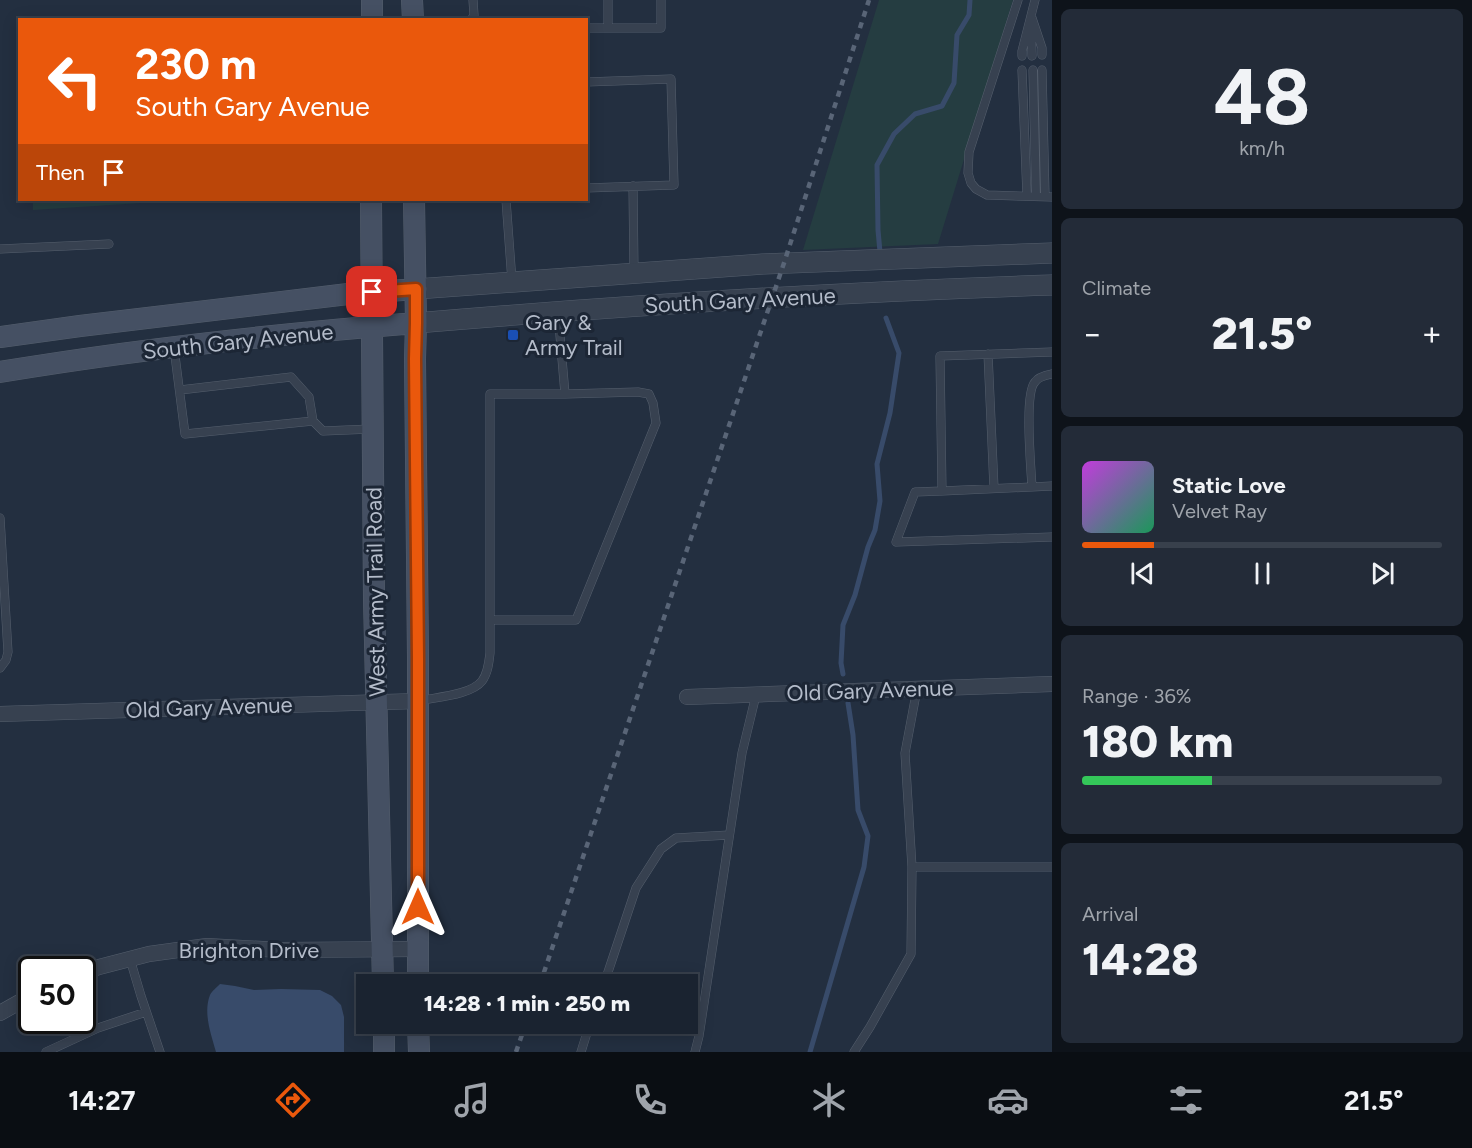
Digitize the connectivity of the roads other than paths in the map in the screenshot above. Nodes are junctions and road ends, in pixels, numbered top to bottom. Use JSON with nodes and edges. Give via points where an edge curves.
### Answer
{"nodes":[{"id":1,"x":372,"y":0,"type":"edge"},
{"id":2,"x":412,"y":0,"type":"edge"},
{"id":3,"x":473,"y":0,"type":"edge"},
{"id":4,"x":608,"y":0,"type":"edge"},
{"id":5,"x":661,"y":0,"type":"edge"},
{"id":6,"x":1018,"y":0,"type":"edge"},
{"id":7,"x":1035,"y":0,"type":"edge"},
{"id":8,"x":1031,"y":17,"type":"junction"},
{"id":9,"x":372,"y":18,"type":"edge"},
{"id":10,"x":413,"y":18,"type":"edge"},
{"id":11,"x":472,"y":18,"type":"edge"},
{"id":12,"x":588,"y":28,"type":"edge"},
{"id":13,"x":608,"y":28,"type":"junction"},
{"id":14,"x":1042,"y":55,"type":"dead end"},
{"id":15,"x":1022,"y":56,"type":"dead end"},
{"id":16,"x":1032,"y":56,"type":"dead end"},
{"id":17,"x":1022,"y":70,"type":"dead end"},
{"id":18,"x":1033,"y":70,"type":"dead end"},
{"id":19,"x":1042,"y":70,"type":"dead end"},
{"id":20,"x":588,"y":82,"type":"edge"},
{"id":21,"x":633,"y":186,"type":"junction"},
{"id":22,"x":588,"y":188,"type":"edge"},
{"id":23,"x":1027,"y":196,"type":"junction"},
{"id":24,"x":1036,"y":196,"type":"junction"},
{"id":25,"x":1049,"y":196,"type":"edge"},
{"id":26,"x":371,"y":201,"type":"edge"},
{"id":27,"x":414,"y":201,"type":"edge"},
{"id":28,"x":506,"y":201,"type":"edge"},
{"id":29,"x":108,"y":244,"type":"dead end"},
{"id":30,"x":0,"y":249,"type":"edge"},
{"id":31,"x":1052,"y":253,"type":"edge"},
{"id":32,"x":634,"y":273,"type":"junction"},
{"id":33,"x":512,"y":283,"type":"junction"},
{"id":34,"x":1052,"y":285,"type":"edge"},
{"id":35,"x":416,"y":289,"type":"junction"},
{"id":36,"x":372,"y":292,"type":"junction"},
{"id":37,"x":558,"y":311,"type":"junction"},
{"id":38,"x":416,"y":323,"type":"junction"},
{"id":39,"x":372,"y":327,"type":"junction"},
{"id":40,"x":0,"y":337,"type":"edge"},
{"id":41,"x":174,"y":347,"type":"junction"},
{"id":42,"x":1052,"y":352,"type":"edge"},
{"id":43,"x":988,"y":354,"type":"junction"},
{"id":44,"x":0,"y":372,"type":"edge"},
{"id":45,"x":1052,"y":374,"type":"edge"},
{"id":46,"x":180,"y":390,"type":"junction"},
{"id":47,"x":565,"y":394,"type":"junction"},
{"id":48,"x":313,"y":421,"type":"junction"},
{"id":49,"x":373,"y":429,"type":"junction"},
{"id":50,"x":1052,"y":486,"type":"edge"},
{"id":51,"x":1032,"y":487,"type":"junction"},
{"id":52,"x":994,"y":488,"type":"junction"},
{"id":53,"x":942,"y":491,"type":"junction"},
{"id":54,"x":0,"y":518,"type":"edge"},
{"id":55,"x":1052,"y":537,"type":"edge"},
{"id":56,"x":490,"y":620,"type":"junction"},
{"id":57,"x":7,"y":642,"type":"junction"},
{"id":58,"x":0,"y":652,"type":"edge"},
{"id":59,"x":0,"y":668,"type":"edge"},
{"id":60,"x":1052,"y":684,"type":"edge"},
{"id":61,"x":916,"y":689,"type":"junction"},
{"id":62,"x":756,"y":695,"type":"junction"},
{"id":63,"x":687,"y":698,"type":"dead end"},
{"id":64,"x":418,"y":701,"type":"junction"},
{"id":65,"x":378,"y":702,"type":"junction"},
{"id":66,"x":0,"y":714,"type":"edge"},
{"id":67,"x":729,"y":835,"type":"junction"},
{"id":68,"x":912,"y":867,"type":"junction"},
{"id":69,"x":1052,"y":867,"type":"edge"},
{"id":70,"x":418,"y":949,"type":"junction"},
{"id":71,"x":382,"y":950,"type":"junction"},
{"id":72,"x":130,"y":959,"type":"junction"},
{"id":73,"x":96,"y":968,"type":"edge"},
{"id":74,"x":383,"y":974,"type":"edge"},
{"id":75,"x":418,"y":974,"type":"edge"},
{"id":76,"x":607,"y":974,"type":"edge"},
{"id":77,"x":18,"y":1003,"type":"edge"},
{"id":78,"x":146,"y":1012,"type":"junction"},
{"id":79,"x":0,"y":1013,"type":"edge"},
{"id":80,"x":384,"y":1034,"type":"edge"},
{"id":81,"x":418,"y":1034,"type":"edge"},
{"id":82,"x":587,"y":1034,"type":"edge"},
{"id":83,"x":46,"y":1052,"type":"edge"},
{"id":84,"x":160,"y":1052,"type":"edge"},
{"id":85,"x":384,"y":1052,"type":"edge"},
{"id":86,"x":418,"y":1052,"type":"edge"},
{"id":87,"x":581,"y":1052,"type":"edge"},
{"id":88,"x":695,"y":1052,"type":"edge"},
{"id":89,"x":854,"y":1052,"type":"edge"}],
"edges":[{"from":1,"to":9,"type":"main road"},
{"from":2,"to":10,"type":"main road"},
{"from":3,"to":11,"type":"lane"},
{"from":4,"to":13,"type":"lane"},
{"from":5,"to":13,"type":"lane","via":[[661,28]]},
{"from":6,"to":23,"type":"lane","via":[[969,152],[968,173],[976,189],[987,195]]},
{"from":7,"to":8,"type":"lane"},
{"from":8,"to":14,"type":"lane"},
{"from":8,"to":15,"type":"lane"},
{"from":8,"to":16,"type":"lane"},
{"from":12,"to":13,"type":"lane"},
{"from":17,"to":23,"type":"lane"},
{"from":18,"to":24,"type":"lane"},
{"from":19,"to":25,"type":"lane"},
{"from":20,"to":21,"type":"lane","via":[[671,79],[674,185]]},
{"from":21,"to":22,"type":"lane"},
{"from":21,"to":32,"type":"lane"},
{"from":23,"to":24,"type":"lane"},
{"from":24,"to":25,"type":"lane"},
{"from":26,"to":36,"type":"main road","name":"West Army Trail Road"},
{"from":27,"to":35,"type":"main road","name":"West Army Trail Road"},
{"from":28,"to":33,"type":"lane"},
{"from":29,"to":30,"type":"lane"},
{"from":31,"to":32,"type":"street","name":"South Gary Avenue","via":[[773,263]]},
{"from":32,"to":33,"type":"street","name":"South Gary Avenue"},
{"from":33,"to":35,"type":"street","name":"South Gary Avenue"},
{"from":34,"to":37,"type":"street","name":"South Gary Avenue"},
{"from":35,"to":36,"type":"main road","name":"South Gary Avenue"},
{"from":35,"to":38,"type":"main road","name":"West Army Trail Road"},
{"from":36,"to":39,"type":"main road","name":"West Army Trail Road"},
{"from":36,"to":40,"type":"main road","name":"South Gary Avenue"},
{"from":37,"to":38,"type":"street","name":"South Gary Avenue"},
{"from":37,"to":47,"type":"lane"},
{"from":38,"to":39,"type":"main road","name":"South Gary Avenue"},
{"from":38,"to":64,"type":"main road","name":"West Army Trail Road"},
{"from":39,"to":41,"type":"main road","name":"South Gary Avenue"},
{"from":39,"to":49,"type":"main road","name":"West Army Trail Road"},
{"from":41,"to":44,"type":"main road","name":"South Gary Avenue"},
{"from":41,"to":46,"type":"lane"},
{"from":42,"to":43,"type":"lane"},
{"from":43,"to":52,"type":"lane"},
{"from":43,"to":53,"type":"lane","via":[[940,356]]},
{"from":45,"to":51,"type":"lane","via":[[1035,382],[1031,391]]},
{"from":46,"to":48,"type":"lane","via":[[291,377],[309,398]]},
{"from":46,"to":48,"type":"lane","via":[[185,434]]},
{"from":47,"to":56,"type":"lane","via":[[490,394]]},
{"from":47,"to":56,"type":"lane","via":[[649,394],[656,423],[576,620]]},
{"from":48,"to":49,"type":"lane","via":[[323,431]]},
{"from":49,"to":65,"type":"main road","name":"West Army Trail Road"},
{"from":50,"to":51,"type":"lane"},
{"from":51,"to":52,"type":"lane"},
{"from":52,"to":53,"type":"lane"},
{"from":53,"to":55,"type":"lane","via":[[915,492],[896,542]]},
{"from":54,"to":57,"type":"lane"},
{"from":56,"to":64,"type":"lane","via":[[490,653],[484,679],[474,688]]},
{"from":57,"to":58,"type":"lane"},
{"from":57,"to":59,"type":"lane","via":[[6,660]]},
{"from":60,"to":61,"type":"street","name":"Old Gary Avenue"},
{"from":61,"to":62,"type":"street","name":"Old Gary Avenue"},
{"from":61,"to":68,"type":"lane","via":[[905,753]]},
{"from":62,"to":63,"type":"street","name":"Old Gary Avenue"},
{"from":62,"to":67,"type":"lane"},
{"from":64,"to":65,"type":"street","name":"Old Gary Avenue"},
{"from":64,"to":70,"type":"main road","name":"West Army Trail Road"},
{"from":65,"to":66,"type":"street","name":"Old Gary Avenue"},
{"from":65,"to":71,"type":"main road","name":"West Army Trail Road"},
{"from":67,"to":76,"type":"lane","via":[[676,838],[661,849],[636,888]]},
{"from":67,"to":88,"type":"lane"},
{"from":68,"to":69,"type":"lane"},
{"from":68,"to":89,"type":"lane","via":[[911,954]]},
{"from":70,"to":71,"type":"street","name":"Brighton Drive"},
{"from":70,"to":75,"type":"main road","name":"West Army Trail Road"},
{"from":71,"to":72,"type":"street","name":"Brighton Drive","via":[[207,946]]},
{"from":71,"to":74,"type":"main road","name":"West Army Trail Road"},
{"from":72,"to":73,"type":"street","name":"Brighton Drive"},
{"from":72,"to":78,"type":"lane"},
{"from":77,"to":79,"type":"street"},
{"from":78,"to":83,"type":"lane"},
{"from":78,"to":84,"type":"lane"},
{"from":80,"to":85,"type":"main road"},
{"from":81,"to":86,"type":"main road"},
{"from":82,"to":87,"type":"lane"}]}
